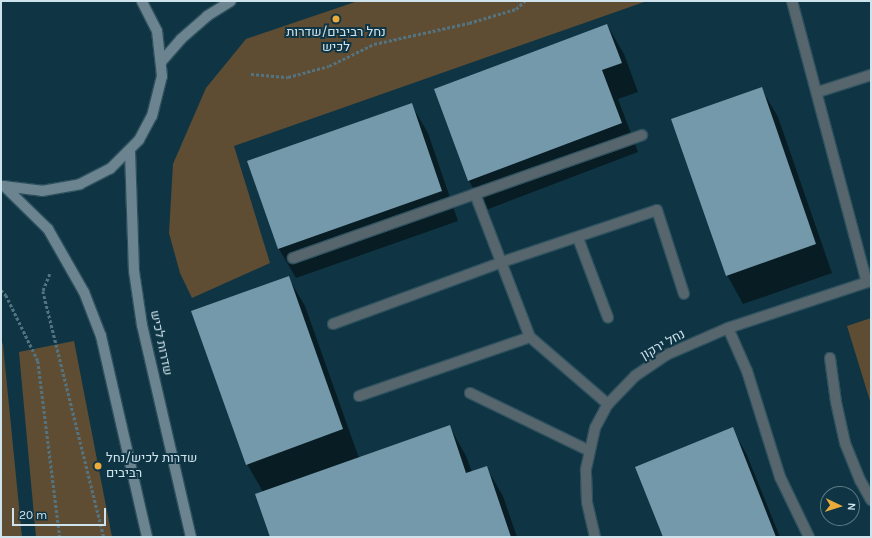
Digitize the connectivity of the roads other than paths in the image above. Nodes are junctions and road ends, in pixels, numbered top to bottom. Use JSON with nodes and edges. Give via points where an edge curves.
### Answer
{"nodes":[{"id":1,"x":142,"y":1,"type":"edge"},
{"id":2,"x":231,"y":1,"type":"edge"},
{"id":3,"x":792,"y":1,"type":"edge"},
{"id":4,"x":162,"y":61,"type":"junction"},
{"id":5,"x":871,"y":75,"type":"edge"},
{"id":6,"x":818,"y":92,"type":"junction"},
{"id":7,"x":642,"y":135,"type":"dead end"},
{"id":8,"x":130,"y":151,"type":"junction"},
{"id":9,"x":2,"y":186,"type":"edge"},
{"id":10,"x":475,"y":194,"type":"junction"},
{"id":11,"x":578,"y":238,"type":"junction"},
{"id":12,"x":293,"y":258,"type":"dead end"},
{"id":13,"x":502,"y":262,"type":"junction"},
{"id":14,"x":869,"y":282,"type":"edge"},
{"id":15,"x":684,"y":294,"type":"dead end"},
{"id":16,"x":608,"y":318,"type":"dead end"},
{"id":17,"x":333,"y":324,"type":"dead end"},
{"id":18,"x":728,"y":328,"type":"junction"},
{"id":19,"x":530,"y":337,"type":"junction"},
{"id":20,"x":830,"y":358,"type":"dead end"},
{"id":21,"x":470,"y":393,"type":"dead end"},
{"id":22,"x":359,"y":396,"type":"dead end"},
{"id":23,"x":608,"y":404,"type":"junction"},
{"id":24,"x":590,"y":451,"type":"junction"},
{"id":25,"x":871,"y":500,"type":"edge"},
{"id":26,"x":147,"y":537,"type":"edge"},
{"id":27,"x":191,"y":537,"type":"edge"},
{"id":28,"x":595,"y":537,"type":"edge"},
{"id":29,"x":809,"y":537,"type":"edge"}],
"edges":[{"from":1,"to":4,"type":"street","via":[[157,31]]},
{"from":2,"to":4,"type":"street","via":[[197,25]]},
{"from":3,"to":6,"type":"street"},
{"from":4,"to":8,"type":"street","via":[[160,90],[155,110],[146,129]]},
{"from":5,"to":6,"type":"street"},
{"from":6,"to":14,"type":"street"},
{"from":7,"to":10,"type":"street"},
{"from":8,"to":9,"type":"street","via":[[110,170],[80,184],[42,192]]},
{"from":8,"to":27,"type":"street","name":"שדרות לכיש","via":[[134,271],[142,325]]},
{"from":9,"to":26,"type":"street","via":[[48,229],[84,292],[101,336]]},
{"from":10,"to":12,"type":"street"},
{"from":10,"to":13,"type":"street"},
{"from":11,"to":13,"type":"street"},
{"from":11,"to":15,"type":"street","via":[[657,210]]},
{"from":11,"to":16,"type":"street"},
{"from":13,"to":17,"type":"street"},
{"from":13,"to":19,"type":"street"},
{"from":14,"to":18,"type":"street","name":"נחל ירקון"},
{"from":18,"to":23,"type":"street","name":"נחל ירקון","via":[[666,356],[635,376]]},
{"from":18,"to":29,"type":"street","via":[[747,371],[780,477]]},
{"from":19,"to":22,"type":"street"},
{"from":19,"to":23,"type":"street"},
{"from":20,"to":25,"type":"street","via":[[845,443]]},
{"from":21,"to":24,"type":"street"},
{"from":23,"to":24,"type":"street","name":"נחל ירקון","via":[[595,428]]},
{"from":24,"to":28,"type":"street","name":"נחל ירקון","via":[[586,469],[587,502]]}]}
